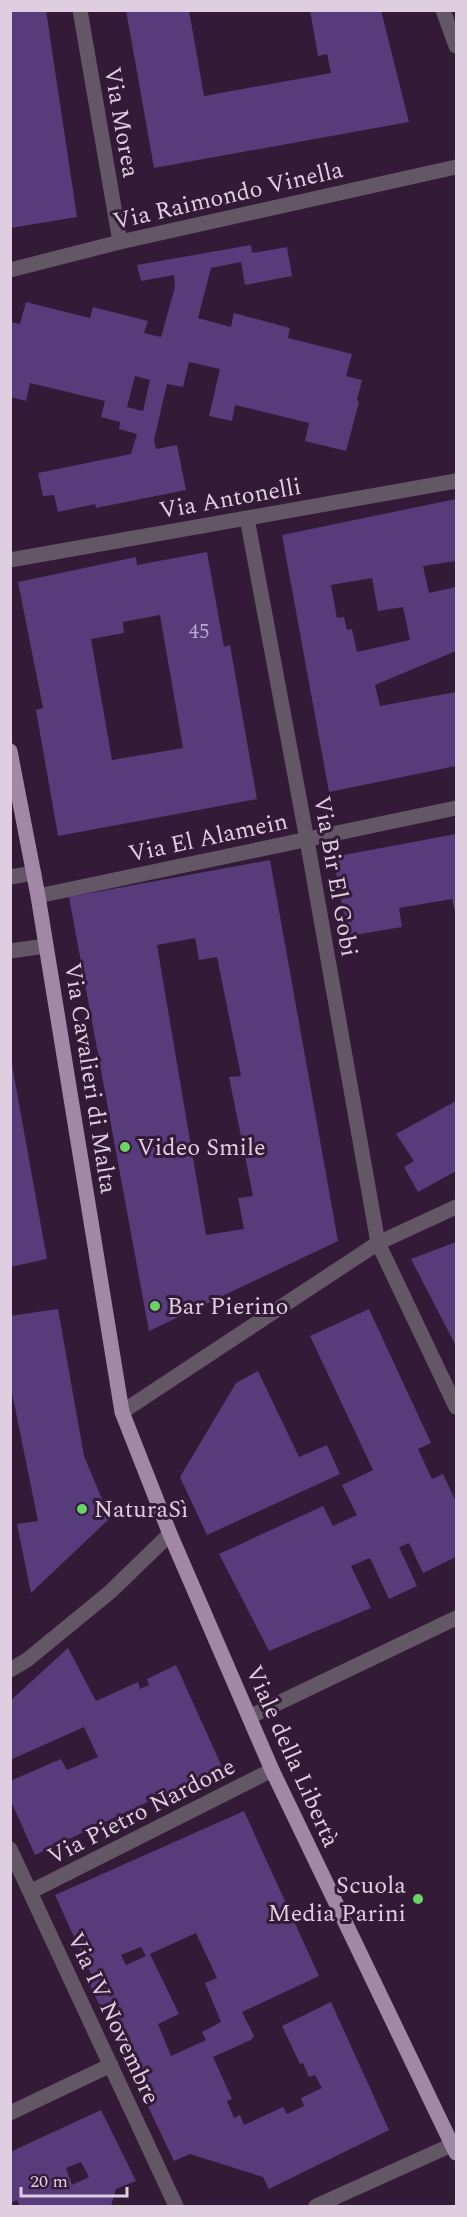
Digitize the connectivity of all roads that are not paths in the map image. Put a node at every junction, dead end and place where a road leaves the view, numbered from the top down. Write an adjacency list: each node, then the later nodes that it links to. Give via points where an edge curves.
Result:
1 (80, 10): 5 (street, Via Morea)
2 (443, 10): 3 (street)
3 (456, 46)
4 (456, 167): 5 (street, Via Raimondo Vinella)
5 (120, 242): 6 (street, Via Raimondo Vinella)
6 (10, 270)
7 (456, 481): 8 (street, Via Antonelli)
8 (247, 518): 9 (street, Via Antonelli); 12 (street, Via Bir El Gobi)
9 (10, 560)
10 (10, 751): 13 (main road, Via Cavalieri di Malta)
11 (456, 808): 12 (street, Via El Alamein)
12 (307, 840): 15 (street, Via El Alamein); 19 (street, Via Bir El Gobi)
13 (34, 873): 14 (street); 15 (main road, Via Cavalieri di Malta)
14 (10, 877)
15 (38, 896): 16 (main road, Via Cavalieri di Malta)
16 (46, 946): 17 (street); 21 (main road, Via Cavalieri di Malta)
17 (10, 951)
18 (456, 1207): 19 (street)
19 (378, 1243): 20 (street); 21 (street)
20 (456, 1407)
21 (122, 1412): 22 (main road, Viale della Libertà)
22 (170, 1534): 24 (street, via 110,1592); 25 (main road, Viale della Libertà)
23 (456, 1618): 25 (street)
24 (10, 1670)
25 (249, 1717): 26 (main road, Viale della Libertà)
26 (272, 1770): 28 (street, Via Pietro Nardone); 31 (main road, Viale della Libertà)
27 (10, 1850): 28 (street, Via IV Novembre)
28 (30, 1892): 29 (street, Via IV Novembre)
29 (111, 2065): 30 (street); 32 (street, Via IV Novembre)
30 (10, 2112)
31 (455, 2147): 33 (street)
32 (176, 2206)
33 (316, 2206)

